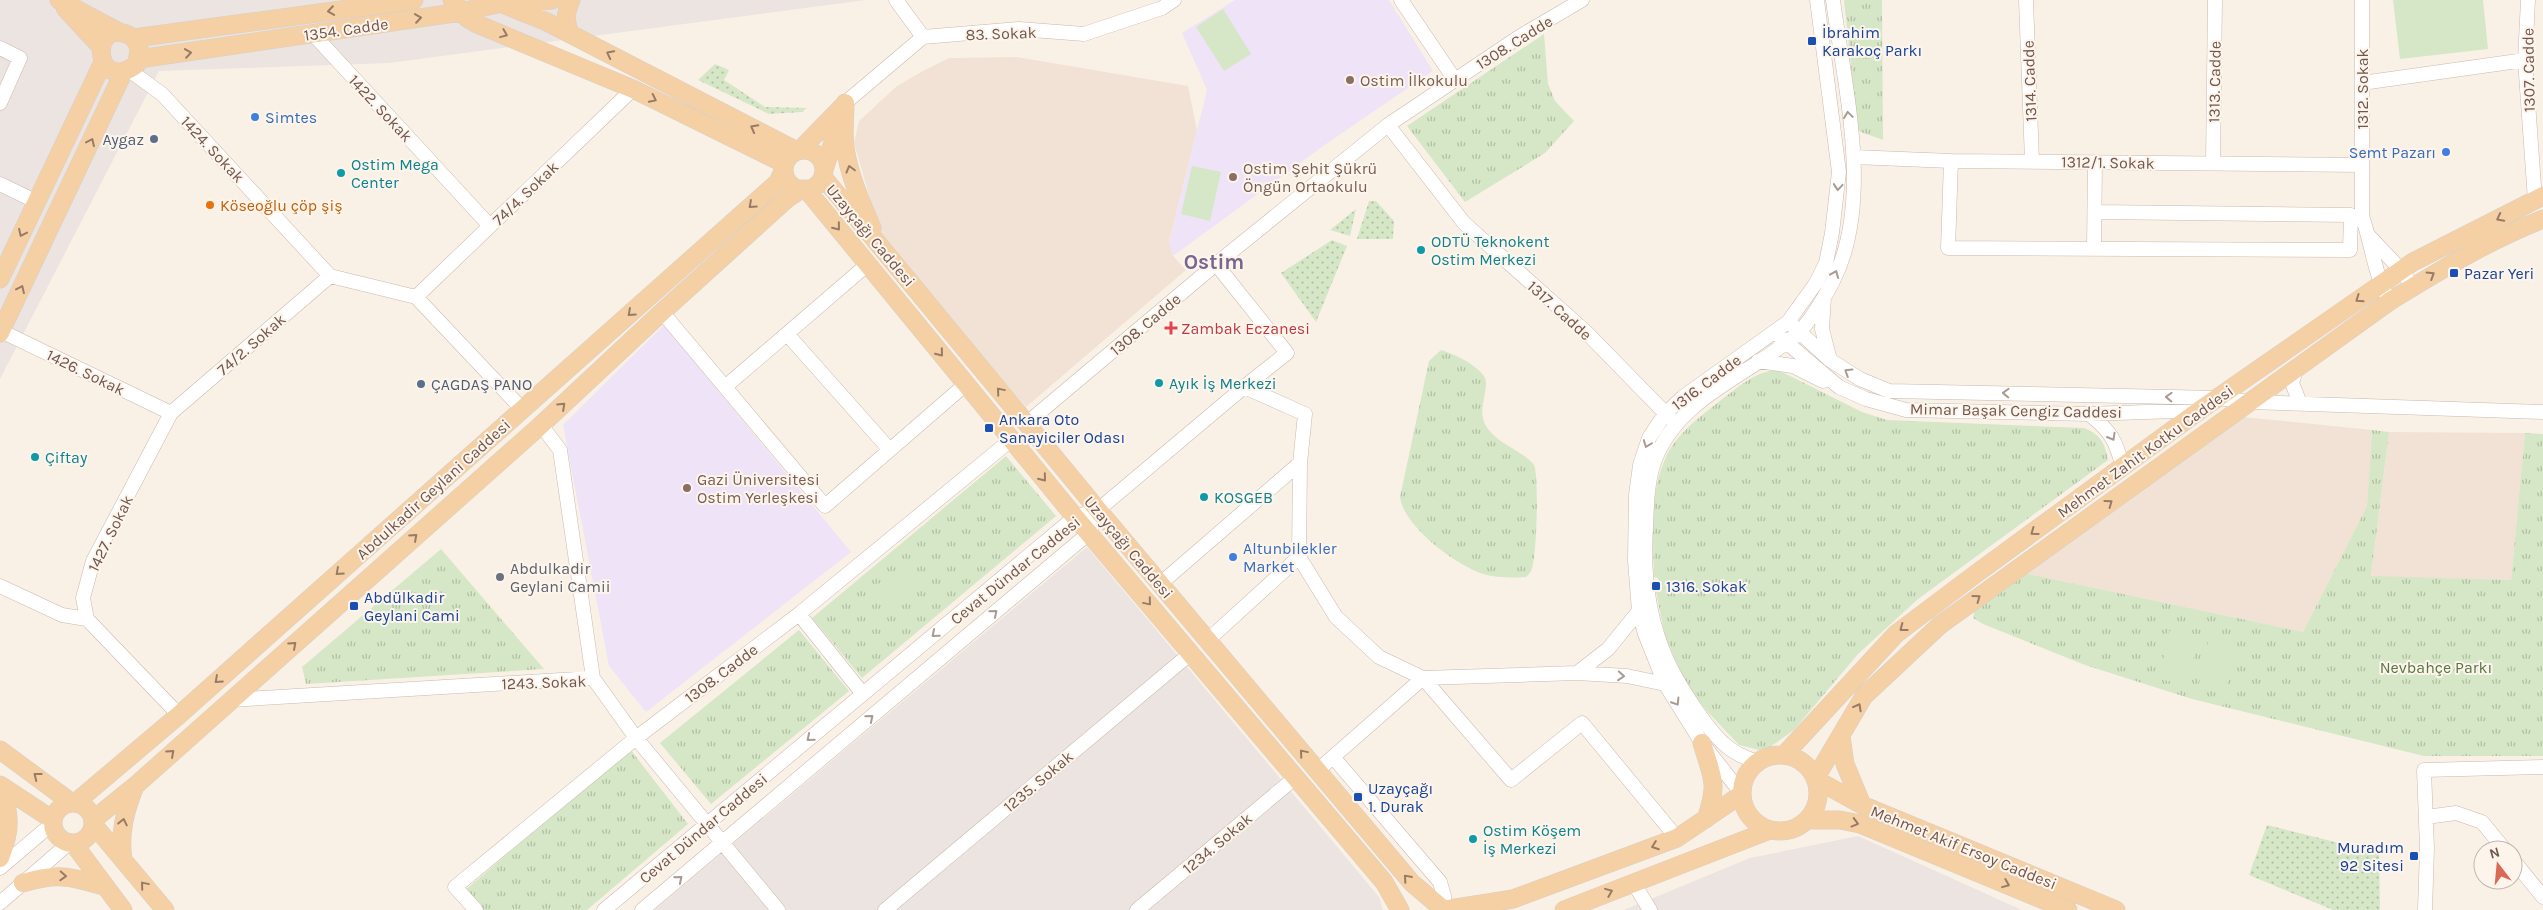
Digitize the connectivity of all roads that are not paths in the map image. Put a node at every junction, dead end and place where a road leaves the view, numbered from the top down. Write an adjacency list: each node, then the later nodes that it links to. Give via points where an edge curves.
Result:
1 (58, 0): 19 (main road); 22 (main road)
2 (414, 0): 19 (main road, 1354. Cadde, one-way to 19)
3 (552, 0): 15 (main road, 1354. Cadde)
4 (571, 0): 18 (main road, via 565,20)
5 (896, 0): 20 (street)
6 (1174, 0): 20 (street, 83. Sokak, via 1162,8 1084,34 1019,29)
7 (1401, 0): 25 (street)
8 (1582, 0): 25 (street, 1308. Cadde)
9 (1817, 0): 61 (street, 1316. Cadde, one-way to 61, via 1839,164 1837,202 1826,263)
10 (1833, 0): 32 (street, 1316. Cadde, one-way to 10)
11 (2026, 0): 34 (street, 1314. Cadde)
12 (2215, 0): 36 (street, 1313. Cadde)
13 (2362, 0): 26 (street, 1312. Sokak)
14 (2528, 0): 23 (street, 1307. Cadde)
15 (498, 2): 16 (main road, 1354. Cadde); 18 (main road)
16 (456, 6): 17 (main road, 1354. Cadde, one-way to 16); 27 (main road, one-way to 27, via 476,24)
17 (313, 34): 24 (main road, 1354. Cadde, one-way to 17); 46 (street, 1422. Sokak)
18 (570, 34): 31 (main road, one-way to 18)
19 (127, 35): 22 (main road, 1354. Cadde, via 105,39); 24 (main road, via 139,48)
20 (923, 37): 29 (street)
21 (0, 48): 28 (street, via 20,58)
22 (102, 55): 24 (main road, via 116,71); 43 (main road, 1354. Cadde)
23 (2525, 60): 26 (street); 42 (street, 1307. Cadde)
24 (133, 66): 53 (street, 1424. Sokak); 62 (main road, one-way to 24)
25 (1455, 80): 30 (street, 1308. Cadde)
26 (2362, 83): 37 (street, 1312. Sokak)
27 (633, 89): 38 (main road, one-way to 38); 46 (street, 74/4. Sokak)
28 (0, 103)
29 (846, 104): 31 (main road); 39 (main road, Uzayçağı Caddesi); 48 (main road, one-way to 29, via 855,188 844,145)
30 (1388, 125): 51 (street, 1308. Cadde); 81 (street, 1317. Cadde, via 1464,223 1586,332)
31 (799, 151): 38 (main road); 39 (main road, via 814,152 823,163)
32 (1854, 157): 33 (street, 1312/1. Sokak); 57 (street, 1316. Cadde, one-way to 32, via 1845,249 1853,217)
33 (1951, 160): 34 (street, 1312/1. Sokak); 49 (street, via 1948,248)
34 (2032, 161): 35 (street, 1312/1. Sokak)
35 (2095, 162): 36 (street, 1312/1. Sokak); 44 (street)
36 (2213, 163): 37 (street, 1312/1. Sokak)
37 (2362, 164): 47 (street, 1312. Sokak, via 2362,216)
38 (785, 167): 41 (main road, via 791,185); 77 (main road, Abdulkadir Geylani Caddesi, one-way to 77, via 778,182)
39 (823, 173): 41 (main road, via 813,187); 48 (main road, Uzayçağı Caddesi)
40 (0, 184): 43 (street)
41 (804, 189): 50 (main road, Uzayçağı Caddesi, one-way to 50); 60 (main road, Abdulkadir Geylani Caddesi, via 788,198)
42 (2539, 198): 52 (main road, Mehmet Zahit Kotku Caddesi, one-way to 52)
43 (37, 202): 54 (main road, 1354. Cadde, one-way to 54)
44 (2095, 212): 49 (street); 49 (street, via 2351,215 2350,250)
45 (2543, 219): 56 (main road, Mehmet Zahit Kotku Caddesi, one-way to 45, via 2465,254)
46 (490, 226): 58 (street, 74/4. Sokak)
47 (2369, 236): 52 (street); 55 (street, 1312. Sokak)
48 (880, 247): 83 (main road, Uzayçağı Caddesi, one-way to 48)
49 (2094, 249)
50 (868, 264): 65 (street); 70 (main road, Uzayçağı Caddesi, one-way to 70)
51 (1216, 264): 72 (street, via 1287,353); 83 (street, 1308. Cadde)
52 (2401, 270): 55 (main road, Mehmet Zahit Kotku Caddesi); 56 (street)
53 (330, 276): 58 (street); 80 (street, 74/2. Sokak)
54 (0, 279)
55 (2380, 285): 59 (street, 1312. Sokak); 74 (main road, Mehmet Zahit Kotku Caddesi, one-way to 74)
56 (2413, 287): 59 (main road, Mehmet Zahit Kotku Caddesi)
57 (1825, 293): 63 (street, 1316. Cadde); 67 (street, via 1822,329)
58 (416, 297): 77 (street)
59 (2390, 301): 69 (main road, Mehmet Zahit Kotku Caddesi)
60 (662, 312): 71 (street); 85 (main road, Abdulkadir Geylani Caddesi, one-way to 60)
61 (1788, 322): 63 (street, Mimar Başak Cengiz Caddesi); 64 (street, 1316. Cadde)
62 (0, 332): 80 (street, 1426. Sokak)
63 (1800, 332): 66 (street, 1316. Cadde); 67 (street, Mimar Başak Cengiz Caddesi)
64 (1774, 333): 66 (street, Mimar Başak Cengiz Caddesi); 81 (street, 1316. Cadde, via 1683,397)
65 (787, 334): 71 (street); 87 (street)
66 (1786, 341): 68 (street, 1316. Cadde); 73 (street, Mimar Başak Cengiz Caddesi)
67 (1830, 360): 74 (street, Mimar Başak Cengiz Caddesi, one-way to 67, via 1889,391 1860,380)
68 (1758, 361): 73 (street, via 1793,366); 84 (street, 1316. Cadde, via 1695,406)
69 (2296, 370): 75 (main road, Mehmet Zahit Kotku Caddesi); 76 (street, via 2292,383)
70 (966, 384): 86 (main road, Uzayçağı Caddesi); 87 (street)
71 (725, 386): 87 (street, via 825,506)
72 (1244, 387): 88 (street, via 1305,414); 90 (street)
73 (1838, 387): 82 (street, Mimar Başak Cengiz Caddesi, via 1906,410)
74 (2218, 398): 75 (street, Mimar Başak Cengiz Caddesi); 78 (main road, Mehmet Zahit Kotku Caddesi)
75 (2250, 402): 76 (street, Mimar Başak Cengiz Caddesi); 78 (street, Mimar Başak Cengiz Caddesi); 109 (main road, Mehmet Zahit Kotku Caddesi, one-way to 75, via 1864,696 1940,624)
76 (2300, 403): 79 (street, Mimar Başak Cengiz Caddesi)
77 (522, 409): 85 (main road); 107 (main road, Abdulkadir Geylani Caddesi, one-way to 107)
78 (2200, 410): 82 (street, Mimar Başak Cengiz Caddesi); 89 (main road, Mehmet Zahit Kotku Caddesi)
79 (2543, 412)
80 (171, 413): 98 (street, 1427. Sokak, via 93,561 83,598)
81 (1665, 414): 84 (street, 1317. Cadde); 96 (street, 1316. Cadde, one-way to 96, via 1649,438 1640,464 1635,561)
82 (2089, 414): 89 (street, one-way to 89, via 2114,437)
83 (1027, 424): 90 (main road, Uzayçağı Caddesi)
84 (1677, 424): 115 (street, 1316. Cadde, via 1664,440 1648,485 1644,553 1648,600 1656,634 1676,681 1722,743 1740,756)
85 (541, 425): 102 (street, via 560,450); 106 (main road, Abdulkadir Geylani Caddesi, one-way to 85)
86 (1012, 439): 91 (main road, Uzayçağı Caddesi, one-way to 91); 97 (street, 1308. Cadde)
87 (890, 450)
88 (1300, 463): 93 (street); 94 (street)
89 (2123, 468): 113 (main road, Mehmet Zahit Kotku Caddesi, one-way to 113, via 1896,634)
90 (1098, 510): 91 (street, Cevat Dündar Caddesi); 92 (street, Cevat Dündar Caddesi); 94 (main road, Uzayçağı Caddesi)
91 (1075, 517): 92 (main road, Uzayçağı Caddesi); 105 (street, Cevat Dündar Caddesi, one-way to 105)
92 (1089, 533): 100 (main road, Uzayçağı Caddesi, one-way to 100); 134 (street, Cevat Dündar Caddesi, one-way to 92)
93 (1299, 557): 99 (street); 103 (street, via 1336,617 1380,657)
94 (1160, 584): 99 (main road, Uzayçağı Caddesi)
95 (0, 586): 98 (street, via 62,616)
96 (1639, 611): 101 (street, via 1608,648); 104 (street, 1316. Cadde)
97 (799, 614): 105 (street); 110 (street, 1308. Cadde)
98 (87, 619): 107 (street)
99 (1208, 640): 117 (main road, Uzayçağı Caddesi, one-way to 99)
100 (1191, 653): 118 (main road, Uzayçağı Caddesi); 153 (street, 1235. Sokak)
101 (1577, 673): 103 (street); 104 (street, one-way to 104, via 1627,676)
102 (593, 678): 106 (street, 1243. Sokak); 110 (street, 1243. Sokak)
103 (1423, 678): 114 (street); 132 (street, via 1512,780 1582,723)
104 (1665, 684): 111 (street, 1316. Cadde, one-way to 111)
105 (863, 694): 130 (street, Cevat Dündar Caddesi, one-way to 130)
106 (230, 700): 108 (main road, Abdulkadir Geylani Caddesi)
107 (179, 715): 108 (main road); 123 (main road, Abdulkadir Geylani Caddesi)
108 (196, 732): 121 (main road, Abdulkadir Geylani Caddesi, one-way to 108)
109 (1841, 736): 119 (main road, Mehmet Zahit Kotku Caddesi); 124 (main road, via 1845,764)
110 (636, 738): 130 (street, 1243. Sokak); 149 (street, 1308. Cadde, via 455,887)
111 (1702, 743): 122 (street, 1316. Cadde); 126 (main road, via 1715,783)
112 (0, 750): 123 (main road, one-way to 112)
113 (1784, 755): 115 (main road, via 1774,755); 119 (main road, via 1803,762)
114 (1333, 757): 117 (street); 156 (street, via 1440,882)
115 (1758, 762): 122 (main road, via 1746,776)
116 (2543, 767): 125 (street, via 2424,770)
117 (1317, 771): 156 (main road, Uzayçağı Caddesi, one-way to 117, via 1412,883)
118 (1296, 777): 154 (street, 1234. Sokak); 155 (main road, Uzayçağı Caddesi, via 1384,882)
119 (1815, 779): 124 (main road, Mehmet Akif Ersoy Caddesi); 127 (main road, via 1817,801)
120 (0, 786): 128 (main road); 136 (main road, via 8,806 9,821)
121 (136, 786): 129 (main road, Abdulkadir Geylani Caddesi); 137 (main road, one-way to 121, via 122,826)
122 (1742, 794): 126 (main road); 131 (main road, via 1750,817)
123 (74, 803): 128 (main road, via 60,807); 129 (main road, via 85,807)
124 (1862, 805): 158 (main road, Mehmet Akif Ersoy Caddesi)
125 (2426, 817): 133 (street, via 2456,814 2482,822); 159 (street)
126 (1706, 819): 132 (main road)
127 (1807, 820): 131 (main road, via 1790,830); 157 (main road, Mehmet Akif Ersoy Caddesi, one-way to 157, via 1860,824)
128 (53, 822): 135 (main road, via 59,838); 138 (street)
129 (93, 822): 135 (main road, via 88,837); 137 (main road)
130 (707, 824): 134 (street, 1243. Sokak); 150 (street, Cevat Dündar Caddesi)
131 (1770, 830): 140 (main road)
132 (1677, 838): 156 (main road, one-way to 156, via 1513,899)
133 (2497, 840)
134 (722, 842): 151 (street, Cevat Dündar Caddesi, one-way to 134); 152 (street, 1243. Sokak)
135 (71, 843): 141 (street); 142 (main road)
136 (0, 858)
137 (123, 860): 148 (main road, one-way to 137)
138 (0, 868)
139 (2523, 872): 143 (street)
140 (1633, 882): 145 (main road, one-way to 140); 146 (street)
141 (22, 883): 142 (main road, one-way to 142, via 63,875); 144 (street)
142 (103, 886): 147 (main road)
143 (2543, 897)
144 (0, 903)
145 (1571, 908)
146 (1648, 908)
147 (123, 910)
148 (165, 910)
149 (476, 910)
150 (604, 910)
151 (642, 910)
152 (778, 910)
153 (885, 910)
154 (1137, 910)
155 (1400, 910)
156 (1443, 910)
157 (2068, 910)
158 (2116, 910)
159 (2425, 910)

